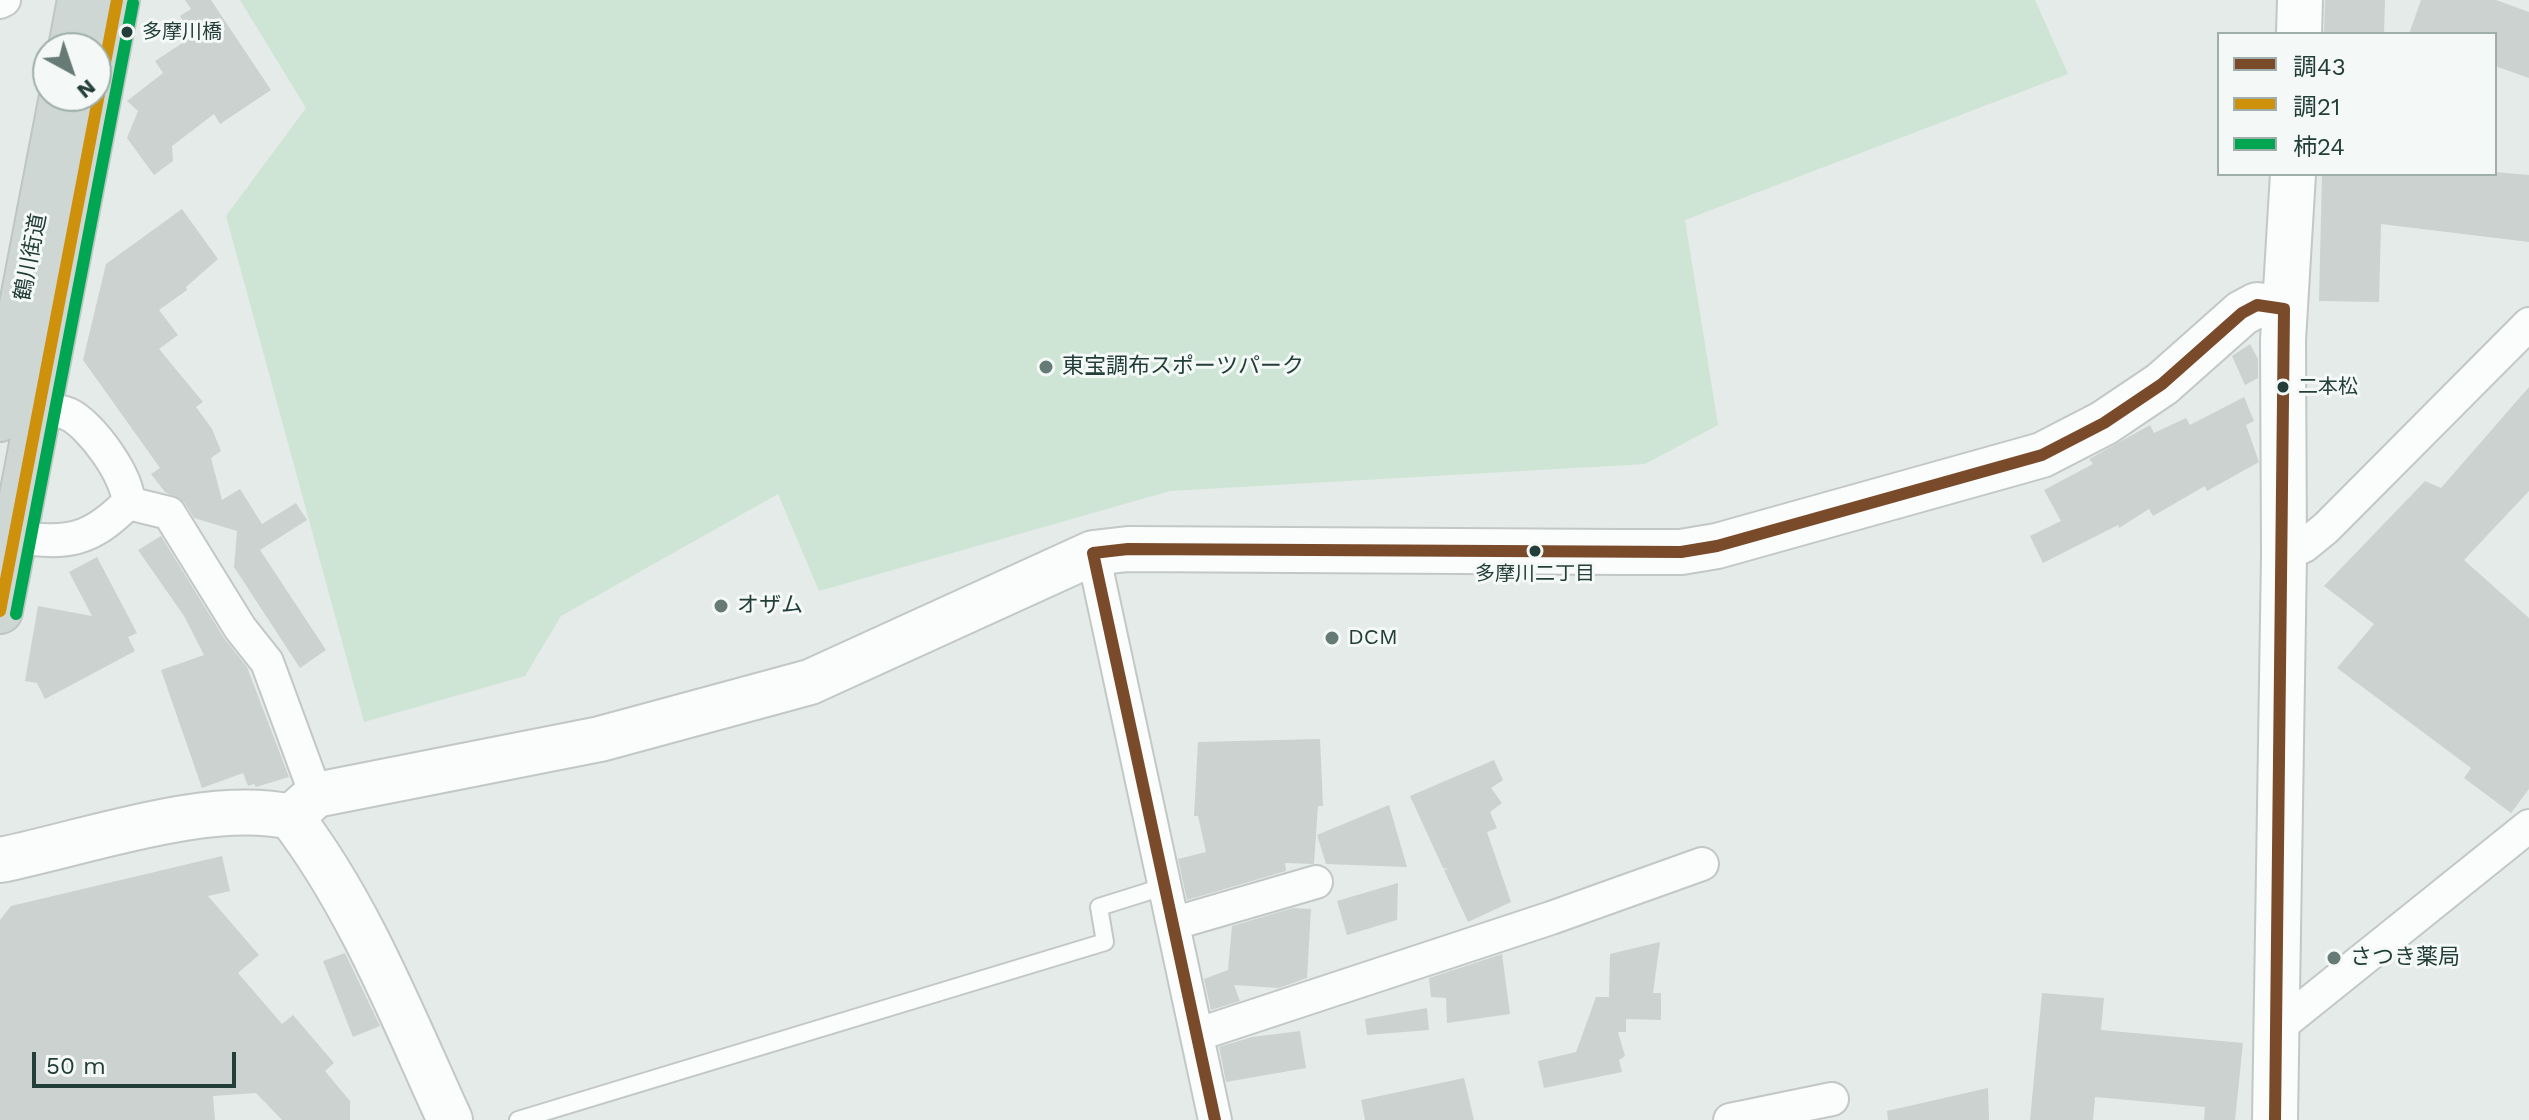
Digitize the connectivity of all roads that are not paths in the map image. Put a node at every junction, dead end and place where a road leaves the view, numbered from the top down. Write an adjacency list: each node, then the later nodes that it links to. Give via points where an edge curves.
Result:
1 (80, 0): 4 (main road)
2 (117, 0): 10 (main road, 鶴川街道)
3 (2300, 0): 5 (street)
4 (74, 32)
5 (2299, 32)
6 (58, 112): 10 (main road, 鶴川街道, via 17,295)
7 (2293, 176): 8 (street)
8 (2284, 309): 13 (street, via 2257,305 2242,313 2162,384 2104,423 2042,455 1717,546 1681,552); 14 (street)
9 (2529, 324): 14 (street, via 2326,528)
10 (14, 409): 11 (street, via 69,414 88,431 129,489); 12 (main road, 鶴川街道)
11 (128, 503): 12 (street, via 82,538 54,542); 16 (street, via 169,513 267,662)
12 (14, 537): 15 (main road, 鶴川街道)
13 (1093, 553): 16 (street, via 810,682 600,739); 21 (street)
14 (2284, 555): 23 (street)
15 (0, 611)
16 (303, 806): 18 (street, via 196,816); 26 (street, via 311,843)
17 (2529, 826): 23 (street)
18 (0, 860)
19 (1702, 864): 24 (street)
20 (1316, 882): 22 (street)
21 (1166, 886): 22 (street); 27 (lane, via 1099,907 1105,942)
22 (1175, 923): 24 (street)
23 (2275, 1030): 30 (street)
24 (1199, 1034): 28 (street)
25 (1812, 1108): 29 (street)
26 (450, 1120)
27 (518, 1120)
28 (1215, 1120)
29 (1730, 1120)
30 (2275, 1120)

